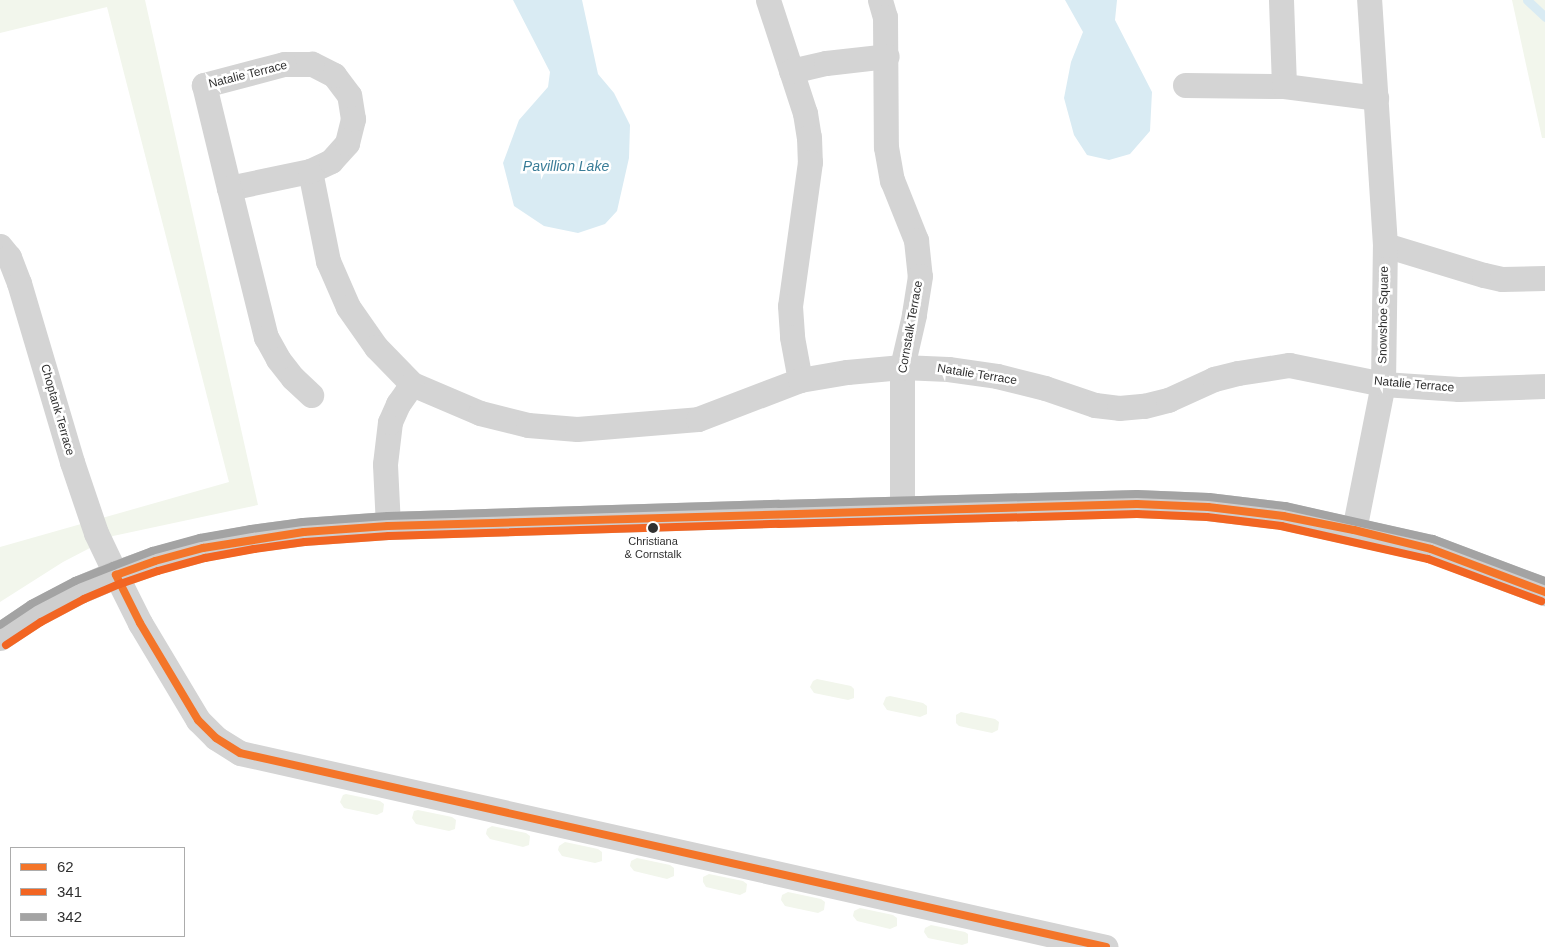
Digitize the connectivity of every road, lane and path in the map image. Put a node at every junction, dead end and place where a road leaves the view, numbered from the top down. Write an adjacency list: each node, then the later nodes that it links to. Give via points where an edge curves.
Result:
1 (768, 0): 6 (street)
2 (880, 0): 5 (street, Cornstalk Terrace, via 885,17)
3 (1280, 0): 8 (street)
4 (1369, 0): 9 (street, Snowshoe Square)
5 (887, 56): 6 (street, via 826,63); 15 (street, Cornstalk Terrace, via 886,147 894,187 916,240 920,276)
6 (792, 71): 16 (street, via 805,113 810,162 790,306)
7 (1185, 85): 8 (street)
8 (1284, 86): 9 (street)
9 (1376, 98): 13 (street, Snowshoe Square)
10 (310, 171): 11 (street, Natalie Terrace); 11 (street, Natalie Terrace, via 331,161 347,143 353,119 349,95 334,75 312,64 284,64 204,85); 17 (street, Natalie Terrace, via 328,261 337,284 361,328)
11 (229, 188): 20 (street, Natalie Terrace, via 266,337 278,359)
12 (0, 246): 24 (street, Choptank Terrace, via 9,257 19,283 72,462 96,533)
13 (1385, 246): 14 (street, via 1502,279); 18 (street, Snowshoe Square)
14 (1545, 278)
15 (902, 367): 16 (street, Natalie Terrace); 18 (street, Natalie Terrace, via 998,376 1095,405 1120,408 1168,400 1214,379 1289,365); 21 (street, Cornstalk Terrace)
16 (800, 380): 17 (street, Natalie Terrace, via 698,419 577,429 528,425 480,413)
17 (412, 384): 22 (street, via 390,422 385,464)
18 (1383, 384): 19 (street, Natalie Terrace, via 1459,389); 23 (street, Snowshoe Square)
19 (1545, 386)
20 (311, 395)
21 (902, 510): 22 (street); 23 (street, via 1137,504 1208,507 1283,516)
22 (388, 526): 24 (street, via 304,532 203,548)
23 (1354, 530): 25 (street, via 1431,549)
24 (116, 576): 26 (street, via 36,613); 27 (street, Choptank Terrace, via 198,720 216,738 240,754)
25 (1545, 592)
26 (0, 637)
27 (1106, 947)

